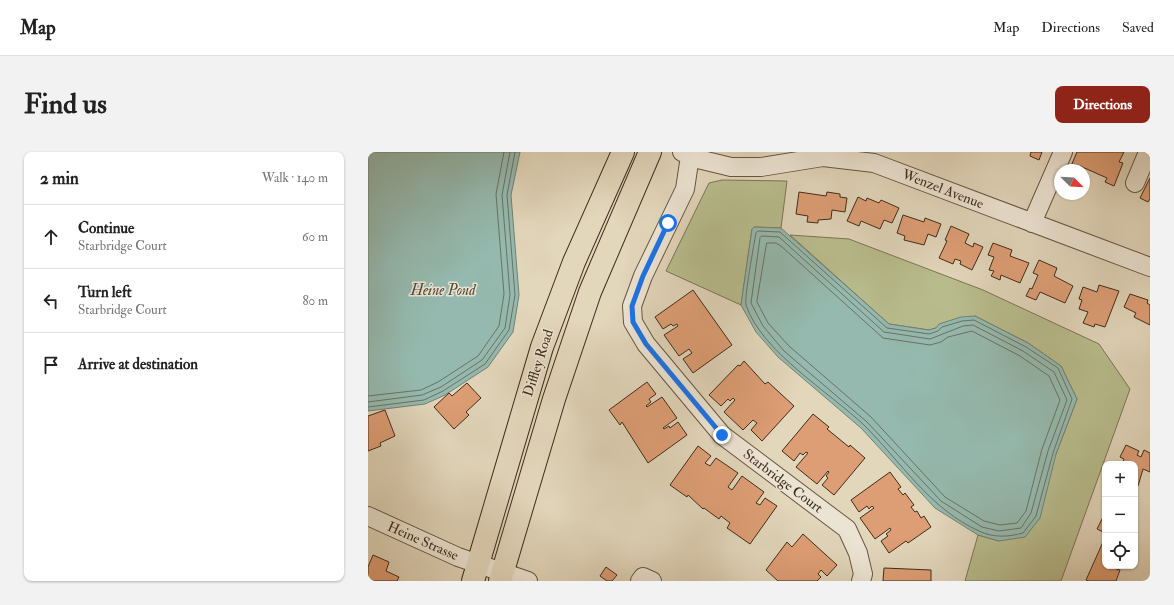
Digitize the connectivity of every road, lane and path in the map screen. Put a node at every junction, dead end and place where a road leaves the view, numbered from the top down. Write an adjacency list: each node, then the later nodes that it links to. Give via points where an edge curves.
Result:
1 (623, 152): 11 (main road, Diffley Road, via 574,262 542,347)
2 (650, 152): 12 (main road, Diffley Road, via 590,292 554,398)
3 (1063, 152): 8 (street)
4 (1148, 152): 7 (street)
5 (686, 154): 6 (street, Wenzel Avenue, via 731,167 761,167); 16 (street, Starbridge Court, via 685,189 643,276 632,306 633,322 646,344 722,435 846,529 858,553 863,574)
6 (828, 155): 8 (street, Wenzel Avenue, via 874,163)
7 (1135, 183)
8 (1032, 223): 9 (street, Wenzel Avenue)
9 (1150, 267)
10 (368, 516): 11 (street, Heine Strasse, via 458,556)
11 (476, 572): 12 (street, Heine Strasse)
12 (502, 576): 13 (street, Heine Strasse)
13 (528, 581)
14 (640, 581): 15 (street, via 643,576)
15 (652, 581)
16 (861, 581)

